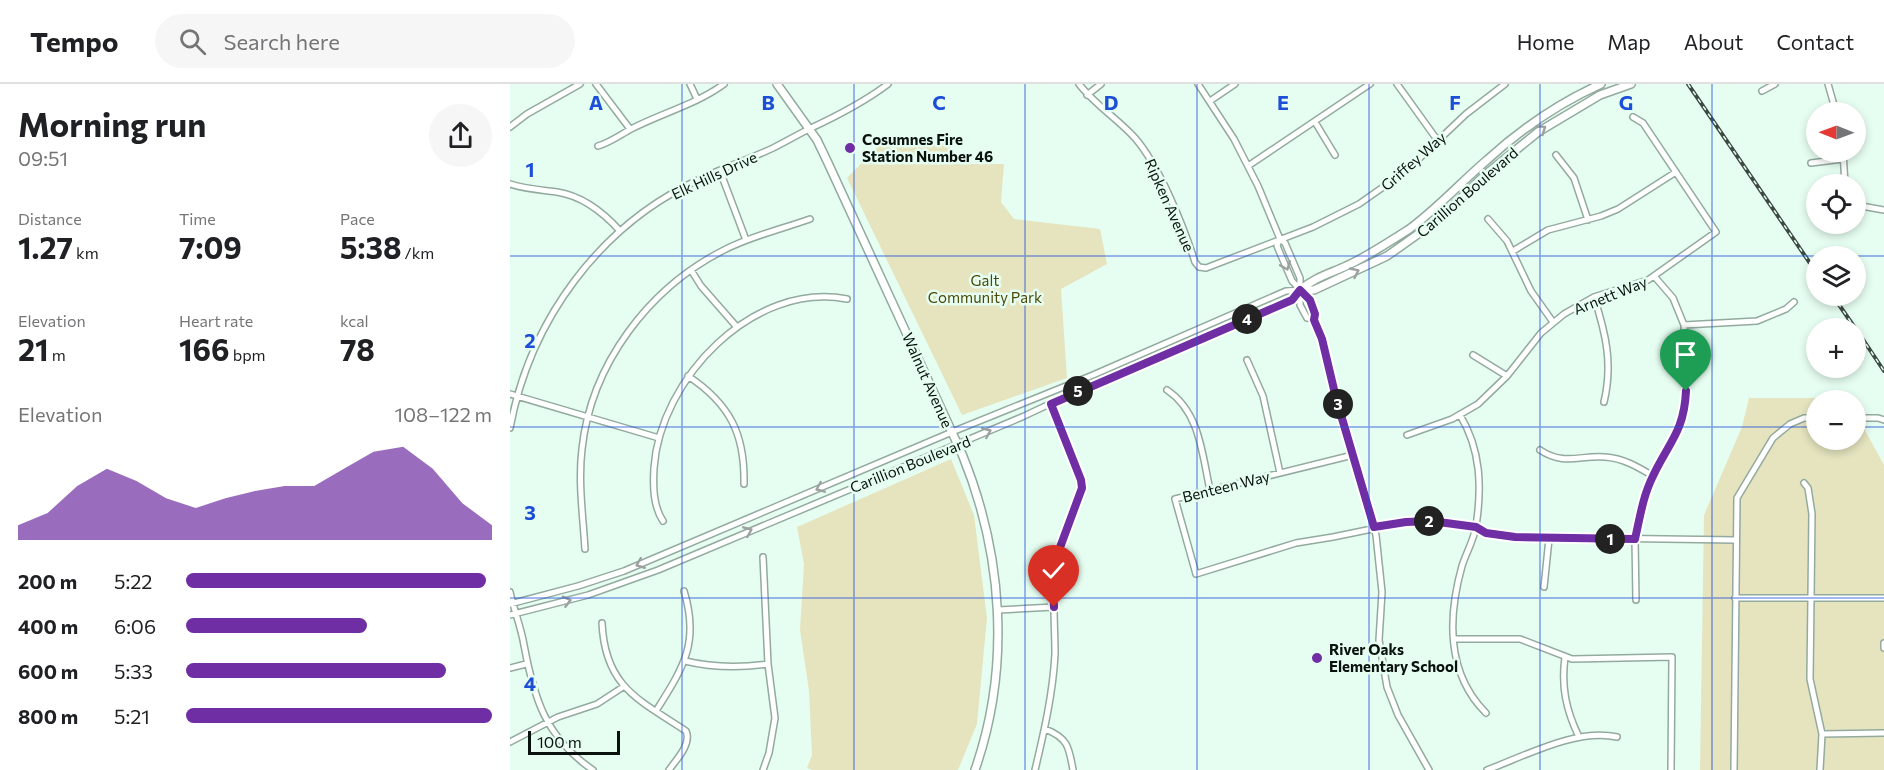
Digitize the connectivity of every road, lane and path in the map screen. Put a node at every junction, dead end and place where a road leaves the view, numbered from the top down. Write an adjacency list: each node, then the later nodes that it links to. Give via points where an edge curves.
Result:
1 (580, 84): 25 (street)
2 (596, 84): 26 (street)
3 (690, 84): 20 (street)
4 (724, 84): 20 (street)
5 (777, 84): 27 (street, Walnut Avenue)
6 (888, 84): 27 (street, Elk Hills Drive, via 861,103)
7 (1079, 84): 19 (street, Ripken Avenue)
8 (1101, 84): 19 (street)
9 (1198, 84): 21 (street)
10 (1235, 84): 21 (street)
11 (1370, 84): 24 (street)
12 (1397, 84): 28 (street)
13 (1505, 84): 28 (street, Griffey Way)
14 (1601, 84): 49 (street, Carillion Boulevard, via 1520,132 1408,229)
15 (1630, 84): 49 (street, Carillion Boulevard, one-way to 15, via 1314,290 1387,256 1438,220 1538,132 1600,95)
16 (1775, 84): 18 (street)
17 (1828, 84): 22 (street)
18 (1762, 91)
19 (1087, 95): 44 (street, Ripken Avenue, via 1147,153 1199,267 1218,264)
20 (698, 99): 26 (street)
21 (1210, 101): 34 (street)
22 (1833, 102)
23 (1633, 117): 36 (street, via 1643,123)
24 (1315, 122): 30 (street); 34 (street)
25 (510, 127)
26 (630, 129): 29 (street)
27 (809, 129): 35 (street, Elk Hills Drive); 72 (street, Walnut Avenue)
28 (1438, 141): 44 (street, Griffey Way, via 1394,181 1359,204)
29 (598, 146)
30 (1335, 155)
31 (1556, 155): 42 (street, via 1574,178)
32 (1819, 162): 33 (street)
33 (1811, 163)
34 (1248, 166): 44 (street)
35 (720, 171): 43 (street, Elk Hills Drive, via 673,193); 45 (street)
36 (1676, 172): 42 (street, via 1627,205); 48 (street, Arnett Way, via 1716,232)
37 (510, 184): 43 (street, via 579,199 600,211)
38 (1866, 207): 39 (street)
39 (1884, 210)
40 (810, 219): 45 (street)
41 (1488, 219): 46 (street)
42 (1588, 220): 46 (street, via 1548,230)
43 (620, 231): 63 (street, Elk Hills Drive, via 590,261 558,304 532,352)
44 (1280, 239): 49 (street, via 1300,278)
45 (746, 240): 47 (street)
46 (1513, 251): 54 (street, via 1531,291)
47 (691, 270): 56 (street); 67 (street, via 653,302 621,342)
48 (1654, 276): 50 (street, Arnett Way); 55 (street, via 1673,298)
49 (1300, 290): 53 (street, via 1310,300); 53 (street, via 1300,305 1308,318); 65 (street, Carillion Boulevard, via 1292,300); 72 (street, Carillion Boulevard, via 1286,291)
50 (1594, 297): 54 (street, Arnett Way); 64 (street, via 1609,353)
51 (847, 298): 56 (street, via 829,296 796,301)
52 (1794, 302): 55 (street, via 1757,321)
53 (1314, 320): 77 (street)
54 (1553, 322): 60 (street, Arnett Way)
55 (1684, 325): 79 (street, via 1684,412 1675,439)
56 (736, 326): 59 (street)
57 (1473, 355): 60 (street)
58 (1247, 360): 78 (street, via 1263,396)
59 (688, 376): 74 (street); 81 (street, via 723,406 732,420 743,449)
60 (1507, 376): 66 (street, Arnett Way)
61 (1167, 390): 82 (street, via 1181,402 1194,423)
62 (510, 394): 63 (street)
63 (517, 397): 67 (street); 71 (street, Elk Hills Drive)
64 (1604, 402)
65 (1051, 404): 75 (street, Carillion Boulevard, one-way to 65); 99 (street, via 1082,488 1052,569)
66 (1460, 415): 73 (street, Arnett Way); 85 (street, via 1473,443 1479,471)
67 (588, 416): 74 (street); 89 (street, via 580,465)
68 (1806, 418): 88 (street, via 1790,424 1773,438 1737,498)
69 (1866, 418): 70 (street)
70 (1884, 420)
71 (510, 428)
72 (952, 432): 75 (street, Walnut Avenue); 98 (street, Carillion Boulevard, one-way to 98, via 624,571)
73 (1407, 435)
74 (659, 438): 83 (street, via 654,491)
75 (958, 445): 100 (street, Walnut Avenue, via 986,527); 101 (street, Carillion Boulevard, one-way to 75, via 622,583)
76 (1540, 450): 79 (street, via 1568,460 1617,459)
77 (1353, 455): 78 (street, Benteen Way); 84 (street)
78 (1281, 473): 82 (street, Benteen Way)
79 (1653, 476): 87 (street)
80 (1804, 483): 95 (street, via 1812,514)
81 (744, 484)
82 (1210, 490): 84 (street, Benteen Way, via 1175,499 1196,574 1296,543)
83 (663, 521)
84 (1374, 527): 85 (street, via 1418,521); 128 (street, via 1382,586 1379,638 1383,669 1398,715)
85 (1476, 527): 86 (street, via 1486,533); 103 (street, via 1456,589)
86 (1549, 539): 87 (street); 91 (street)
87 (1635, 539): 88 (street); 97 (street)
88 (1736, 540): 94 (street)
89 (585, 549)
90 (763, 557): 109 (street)
91 (1544, 587)
92 (684, 591): 107 (street, via 690,614)
93 (510, 592): 98 (street)
94 (1735, 598): 95 (street); 132 (street)
95 (1811, 598): 96 (street); 117 (street, via 1810,679)
96 (1884, 598)
97 (1636, 600)
98 (511, 603): 101 (street)
99 (1054, 607): 100 (street); 115 (street, via 1055,654)
100 (998, 610): 125 (street, Walnut Avenue, via 994,687)
101 (513, 614): 108 (street, via 524,644)
102 (602, 623): 111 (street, via 606,648)
103 (1454, 639): 106 (street, via 1520,639); 113 (street, via 1462,680)
104 (1884, 643): 105 (street)
105 (1884, 648)
106 (1565, 657): 118 (street, via 1564,698); 131 (street, via 1672,657)
107 (685, 661): 109 (street, via 731,668); 112 (street)
108 (526, 664): 110 (street); 114 (street)
109 (768, 664): 124 (street, via 775,718)
110 (510, 668)
111 (623, 687): 112 (street); 114 (street, via 597,704)
112 (656, 711): 123 (street, via 688,736)
113 (1486, 713)
114 (548, 723): 120 (street); 122 (street, via 565,746)
115 (1045, 729): 126 (street); 127 (street, via 1060,735)
116 (1884, 733): 117 (street)
117 (1822, 734): 133 (street)
118 (1579, 737): 119 (street); 121 (street)
119 (1617, 737)
120 (510, 742)
121 (1507, 762): 129 (street); 130 (street)
122 (593, 770)
123 (669, 770)
124 (763, 770)
125 (975, 770)
126 (1035, 770)
127 (1073, 770)
128 (1429, 770)
129 (1487, 770)
130 (1510, 770)
131 (1671, 770)
132 (1734, 770)
133 (1820, 770)

